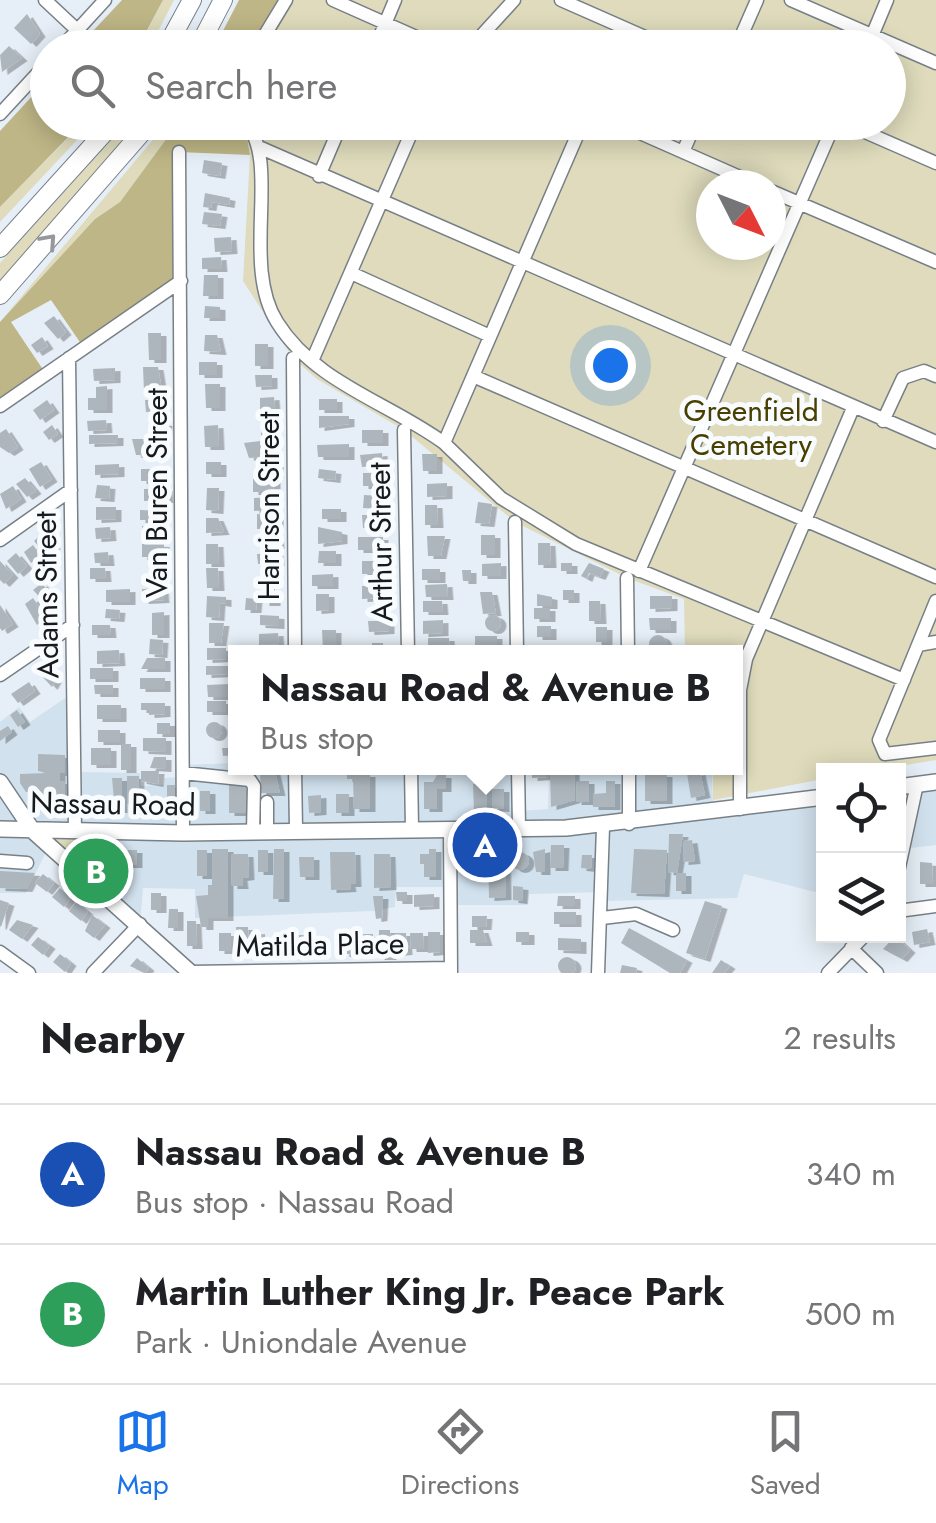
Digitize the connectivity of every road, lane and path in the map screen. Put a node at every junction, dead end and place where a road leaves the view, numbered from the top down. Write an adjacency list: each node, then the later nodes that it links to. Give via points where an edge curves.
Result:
1 (45, 0): 14 (street)
2 (105, 0): 14 (street)
3 (192, 0): 15 (highway)
4 (222, 0): 16 (highway)
5 (286, 0): 17 (street)
6 (333, 0): 13 (street)
7 (395, 0): 13 (street)
8 (514, 0): 20 (street)
9 (561, 0): 21 (street)
10 (757, 0): 22 (street)
11 (791, 0): 23 (street)
12 (888, 0): 24 (street)
13 (386, 23): 18 (street); 19 (street)
14 (77, 30)
15 (176, 30)
16 (207, 30)
17 (268, 30)
18 (383, 30)
19 (401, 30)
20 (486, 30)
21 (629, 30)
22 (744, 30)
23 (848, 30)
24 (874, 30)
25 (906, 54): 26 (street)
26 (936, 64)
27 (30, 82): 28 (street)
28 (0, 114)
29 (99, 140): 39 (highway)
30 (135, 140): 55 (highway, one-way to 30)
31 (256, 140): 40 (street)
32 (334, 140): 45 (street)
33 (408, 140): 47 (street)
34 (575, 140): 52 (street)
35 (655, 140): 42 (street)
36 (688, 140): 42 (street)
37 (830, 140): 48 (street)
38 (880, 140): 43 (street)
39 (94, 146): 49 (highway, via 51,176); 50 (highway)
40 (261, 148): 45 (street); 60 (street, via 259,274 275,320)
41 (179, 152): 54 (street, Van Buren Street)
42 (683, 152): 44 (street)
43 (936, 164)
44 (724, 170)
45 (319, 176): 47 (street)
46 (786, 197): 48 (street)
47 (381, 203): 52 (street); 53 (street)
48 (800, 203): 51 (street); 57 (street)
49 (0, 229)
50 (0, 248)
51 (936, 262)
52 (521, 264): 56 (street); 57 (street)
53 (350, 273): 56 (street); 60 (street)
54 (180, 281): 58 (street); 89 (street, Van Buren Street)
55 (0, 295)
56 (490, 336): 61 (street)
57 (733, 356): 64 (street); 69 (street)
58 (69, 358): 63 (street); 70 (street, Adams Street)
59 (293, 358): 80 (street, Harrison Street)
60 (312, 361): 67 (street)
61 (473, 376): 67 (street); 69 (street)
62 (936, 376): 65 (street, via 924,371 904,378)
63 (0, 406)
64 (853, 408): 65 (street); 71 (street)
65 (882, 420): 68 (street)
66 (404, 430): 81 (street, Arthur Street)
67 (444, 442): 74 (street, via 511,505)
68 (936, 442)
69 (684, 468): 71 (street); 74 (street)
70 (71, 490): 73 (street); 78 (street, Adams Street)
71 (804, 520): 75 (street); 77 (street)
72 (515, 522): 82 (street)
73 (0, 540)
74 (633, 575): 77 (street); 83 (street)
75 (936, 577)
76 (936, 601): 84 (street)
77 (760, 621): 86 (street); 87 (street)
78 (72, 625): 85 (street); 111 (street, Adams Street)
79 (936, 642): 84 (street)
80 (295, 645)
81 (408, 645)
82 (517, 645)
83 (628, 645)
84 (918, 646): 87 (street)
85 (0, 675)
86 (743, 680)
87 (904, 680): 88 (street, via 878,740 880,750)
88 (936, 748)
89 (183, 774): 110 (street, via 250,780); 112 (street, Van Buren Street)
90 (296, 775): 107 (street)
91 (411, 775): 106 (street)
92 (518, 775): 104 (street)
93 (629, 775): 102 (street)
94 (740, 775): 101 (street)
95 (0, 782): 109 (main road)
96 (936, 782): 97 (main road)
97 (917, 784): 98 (main road); 113 (street)
98 (906, 786)
99 (816, 799): 101 (main road, Nassau Road)
100 (267, 802): 110 (street)
101 (740, 809): 102 (main road, Nassau Road)
102 (629, 824): 103 (main road, Nassau Road)
103 (603, 826): 104 (main road, Nassau Road); 118 (street)
104 (519, 828): 108 (main road, Nassau Road)
105 (0, 829): 109 (main road, Nassau Road)
106 (412, 829): 107 (main road, Nassau Road); 108 (main road, Nassau Road)
107 (296, 830): 110 (main road, Nassau Road)
108 (450, 830): 124 (street)
109 (33, 831): 111 (main road, Nassau Road); 119 (main road)
110 (260, 831): 112 (main road, Nassau Road)
111 (75, 832): 112 (main road, Nassau Road)
112 (183, 834)
113 (902, 853)
114 (0, 861): 115 (street)
115 (27, 863)
116 (936, 906): 117 (street)
117 (906, 910)
118 (602, 918): 120 (street, via 636,914); 129 (street)
119 (140, 924): 126 (main road); 128 (street)
120 (673, 930)
121 (856, 943): 122 (street)
122 (851, 948): 130 (street); 131 (street)
123 (0, 952): 127 (street)
124 (452, 970): 125 (street, Matilda Place)
125 (345, 971): 126 (street, Matilda Place)
126 (191, 972)
127 (29, 973)
128 (93, 973)
129 (598, 973)
130 (828, 973)
131 (877, 973)

